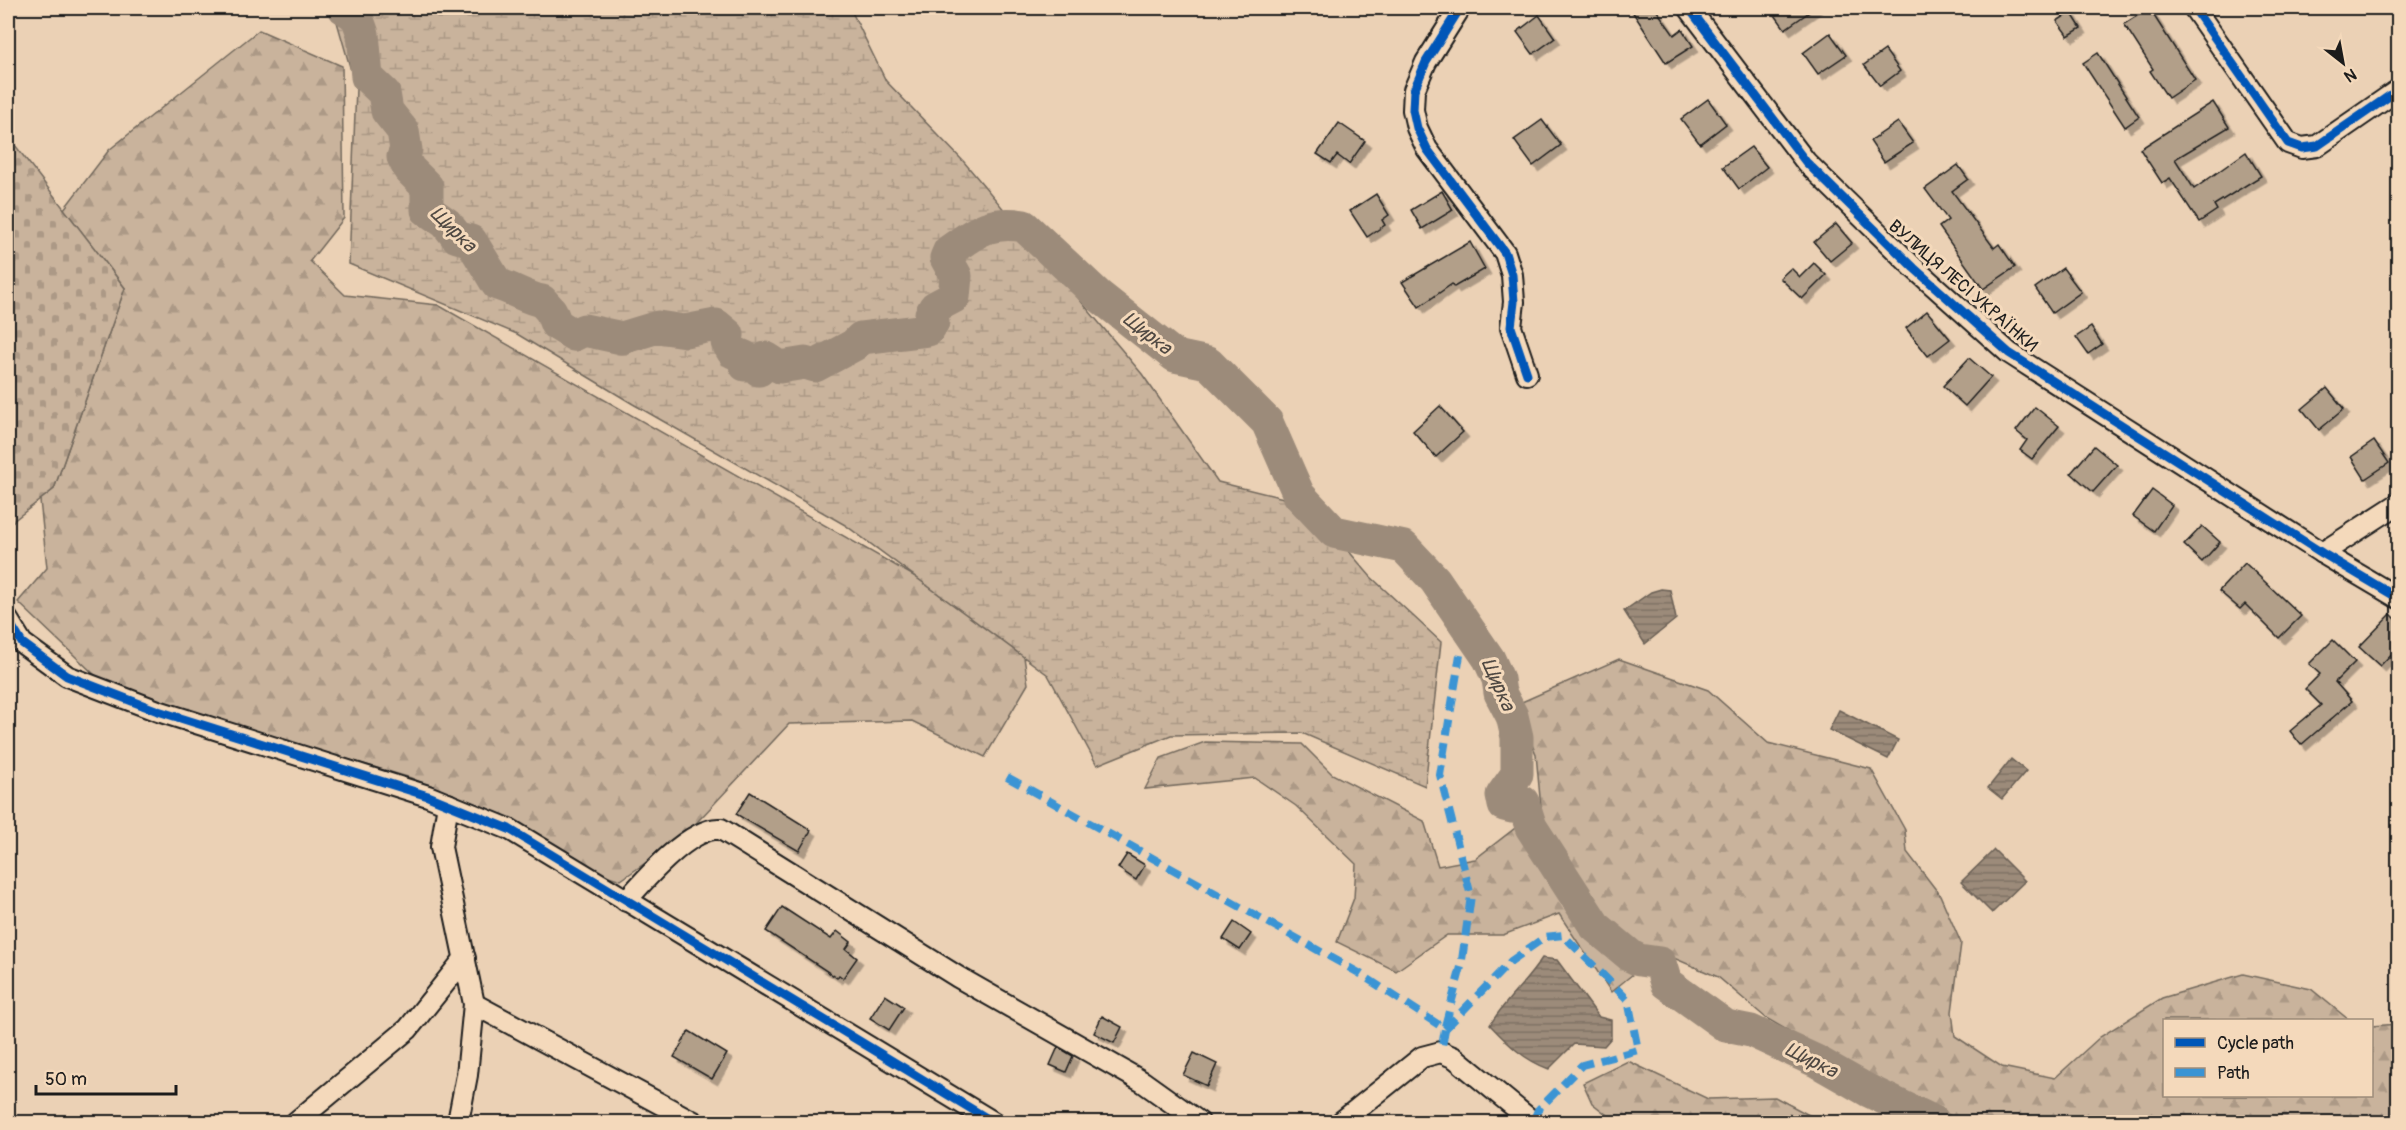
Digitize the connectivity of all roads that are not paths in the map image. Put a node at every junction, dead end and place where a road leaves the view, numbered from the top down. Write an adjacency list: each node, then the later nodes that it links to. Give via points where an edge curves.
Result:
1 (1460, 8): 5 (street, via 1426,62 1414,90 1413,110 1427,149 1505,253 1512,275 1511,327)
2 (1689, 8): 7 (street, ВУЛИЦЯ ЛЕСІ УКРАЇНКИ, via 1806,162 1914,268 2009,353)
3 (2194, 8): 4 (street, via 2288,142 2302,148 2317,146)
4 (2398, 90)
5 (1527, 374)
6 (2398, 504): 7 (street)
7 (2322, 553): 8 (street, ВУЛИЦЯ ЛЕСІ УКРАЇНКИ)
8 (2398, 597)
9 (8, 620): 10 (street, via 22,643 67,676 158,711)
10 (448, 804): 11 (street, via 509,829); 12 (street, via 441,847)
11 (626, 901): 17 (street); 18 (street, via 650,873 690,841 711,828 721,829 968,983 1143,1082)
12 (465, 958): 13 (street); 14 (street, via 408,1029)
13 (474, 1004): 15 (street); 16 (street)
14 (296, 1122)
15 (458, 1122)
16 (694, 1122)
17 (993, 1122)
18 (1199, 1122)
19 (1341, 1122): 20 (street, via 1422,1058 1441,1052 1455,1058)
20 (1533, 1122)

